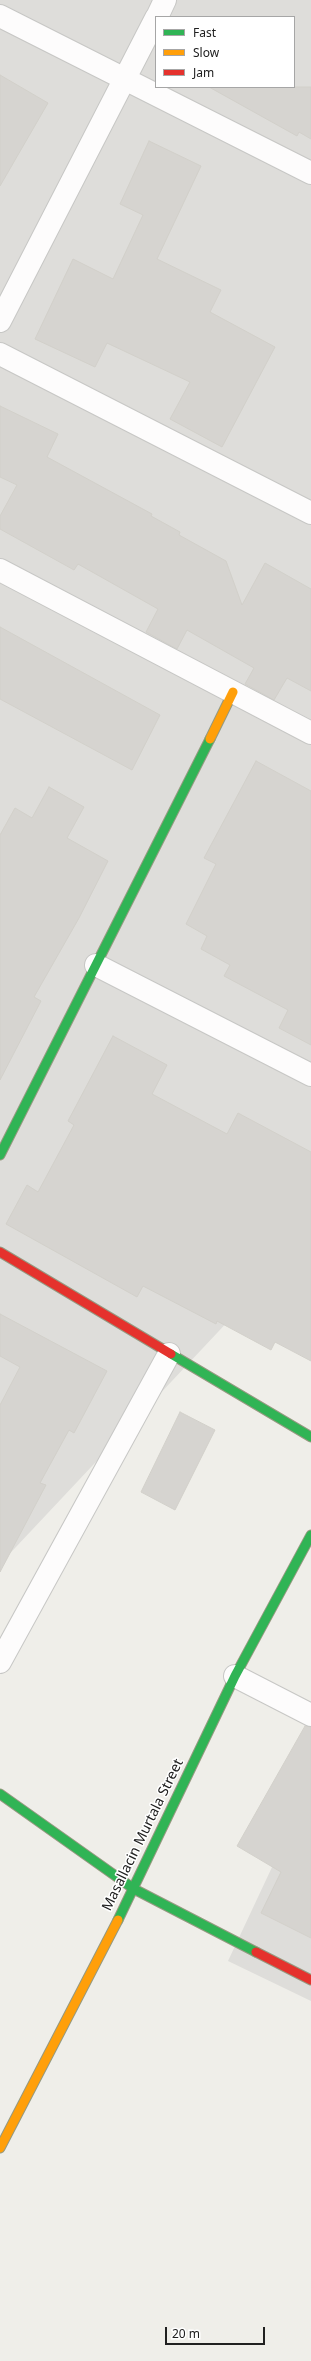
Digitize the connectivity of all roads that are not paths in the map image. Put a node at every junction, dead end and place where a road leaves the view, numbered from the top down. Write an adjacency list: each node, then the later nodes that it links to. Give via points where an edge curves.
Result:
1 (165, 0): 3 (street)
2 (0, 16): 5 (street)
3 (157, 16)
4 (155, 20): 5 (street)
5 (124, 80): 6 (street); 7 (street)
6 (311, 173)
7 (0, 321)
8 (0, 354): 9 (street)
9 (311, 513)
10 (0, 570): 11 (street)
11 (233, 692): 12 (street); 13 (street)
12 (311, 733)
13 (96, 965): 14 (street); 15 (street)
14 (311, 1076)
15 (0, 1156)
16 (0, 1252): 17 (street)
17 (169, 1354): 18 (street); 20 (street)
18 (311, 1437)
19 (311, 1535): 21 (street, Masallacin Murtala Street)
20 (0, 1662)
21 (235, 1676): 22 (street); 24 (street, Masallacin Murtala Street)
22 (311, 1715)
23 (0, 1794): 24 (street)
24 (134, 1889): 25 (street); 26 (street, Masallacin Murtala Street)
25 (311, 1980)
26 (0, 2148)

